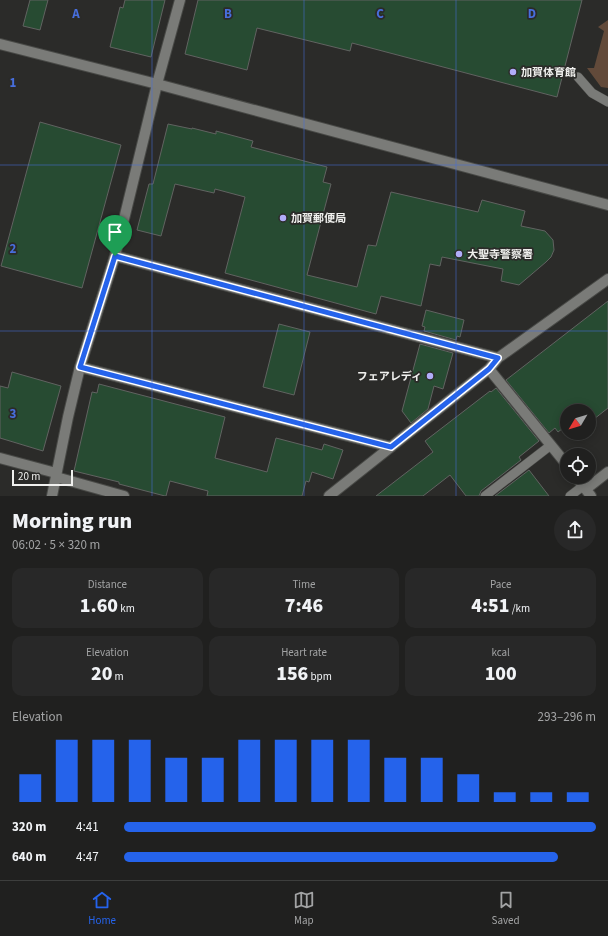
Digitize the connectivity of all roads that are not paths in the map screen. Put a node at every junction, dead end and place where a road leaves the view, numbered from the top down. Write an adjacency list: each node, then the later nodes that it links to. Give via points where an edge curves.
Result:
1 (180, 0): 4 (street)
2 (0, 44): 4 (street)
3 (578, 76): 5 (lane, via 592,93)
4 (157, 84): 6 (street); 7 (street)
5 (608, 102)
6 (608, 204)
7 (115, 256): 9 (street); 10 (street)
8 (608, 279): 9 (street)
9 (498, 358): 11 (street)
10 (80, 367): 13 (street); 17 (street)
11 (489, 369): 12 (street); 13 (street)
12 (551, 445): 14 (street); 22 (lane)
13 (391, 447): 21 (street)
14 (560, 456)
15 (0, 458): 17 (street)
16 (608, 472): 18 (street)
17 (56, 475): 19 (street); 20 (street)
18 (587, 490): 23 (lane)
19 (52, 496)
20 (124, 496)
21 (329, 496)
22 (485, 496)
23 (570, 496)

